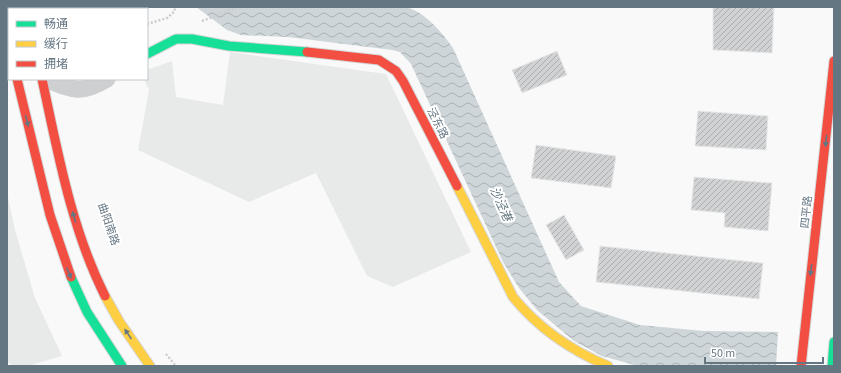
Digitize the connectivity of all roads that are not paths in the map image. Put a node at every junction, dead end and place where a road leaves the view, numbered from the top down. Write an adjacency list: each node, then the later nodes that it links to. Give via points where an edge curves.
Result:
1 (148, 53): 10 (main road, 泾东路, via 176,40 192,39 230,46 336,54 379,60 389,65 403,81 513,297 525,313 558,340)
2 (834, 61): 11 (main road, 四平路, one-way to 11)
3 (42, 80): 9 (main road, one-way to 3, via 103,292 81,242)
4 (48, 80): 5 (street, via 70,89 81,90 94,87)
5 (105, 80)
6 (19, 81): 8 (main road, one-way to 8, via 61,252 78,295)
7 (834, 345): 12 (main road)
8 (122, 366)
9 (150, 366)
10 (608, 366)
11 (800, 366)
12 (832, 366)

